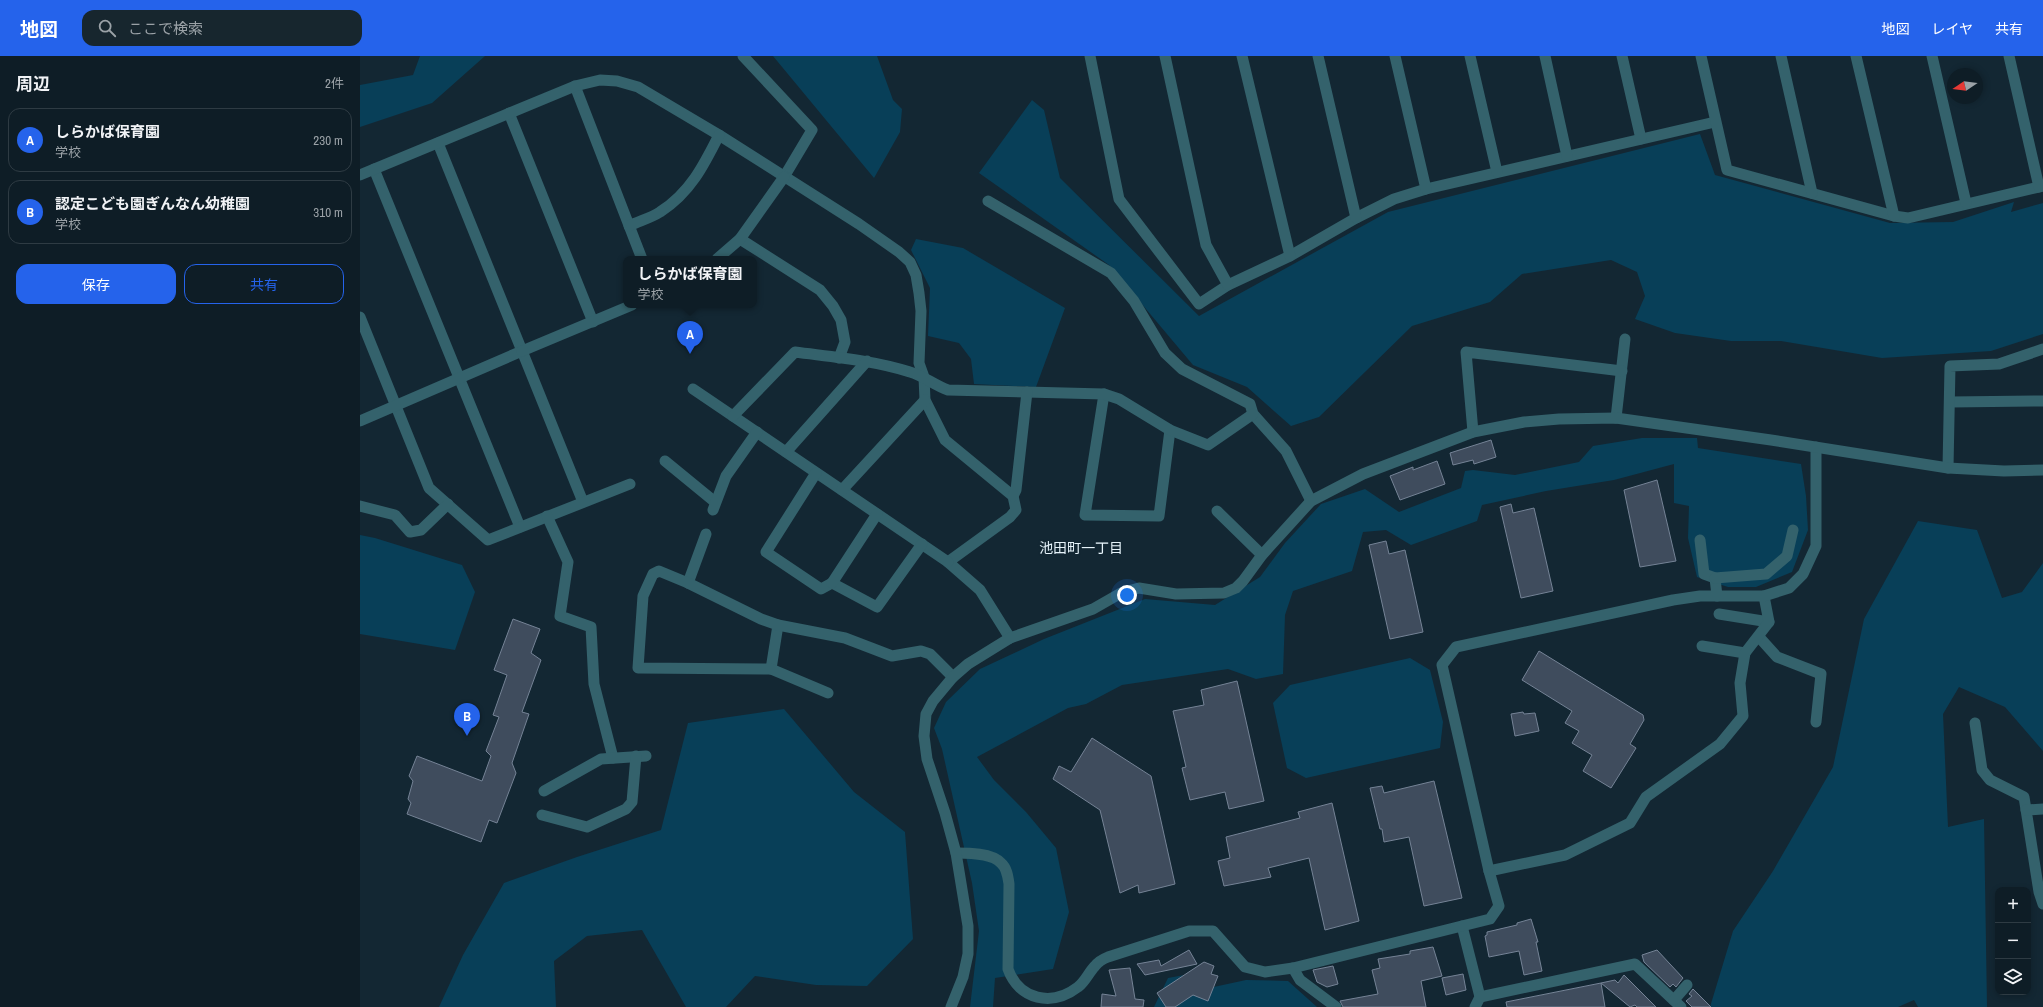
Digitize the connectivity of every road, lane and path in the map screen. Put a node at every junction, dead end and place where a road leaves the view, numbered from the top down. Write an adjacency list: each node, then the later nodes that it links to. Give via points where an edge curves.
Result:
1 (743, 56): 25 (street, via 812,130)
2 (1090, 56): 38 (street, via 1119,199 1199,304)
3 (1165, 56): 38 (street, via 1206,245)
4 (1242, 56): 37 (street)
5 (1318, 56): 32 (street)
6 (1395, 56): 27 (street)
7 (1470, 56): 23 (street)
8 (1545, 56): 21 (street)
9 (1622, 56): 19 (street)
10 (1701, 56): 17 (street)
11 (1781, 56): 28 (street)
12 (1856, 56): 31 (street)
13 (1932, 56): 30 (street)
14 (2009, 56): 26 (street)
15 (575, 86): 16 (street); 18 (street, via 600,80 617,81 638,87); 33 (street)
16 (509, 113): 20 (street); 41 (street)
17 (1715, 122): 19 (street); 28 (street, via 1726,170)
18 (719, 135): 25 (street); 33 (street, via 699,175 681,196 660,212)
19 (1641, 139): 21 (street)
20 (438, 143): 22 (street); 44 (street)
21 (1567, 156): 23 (street)
22 (374, 169): 24 (street); 49 (street)
23 (1498, 172): 27 (street)
24 (360, 175)
25 (784, 177): 34 (street); 48 (street, via 858,224 910,262 920,293 919,363)
26 (2041, 186): 30 (street)
27 (1426, 189): 32 (street, via 1394,199)
28 (1812, 193): 31 (street)
29 (988, 201): 57 (street, via 1111,273 1134,301 1166,353 1176,364 1250,404)
30 (1966, 203): 31 (street, via 1908,218)
31 (1894, 216)
32 (1356, 218): 37 (street)
33 (629, 226): 35 (street)
34 (740, 239): 36 (street); 45 (street, via 820,290 841,320 845,342)
35 (641, 256)
36 (720, 256)
37 (1290, 256): 38 (street)
38 (1228, 285)
39 (625, 308): 41 (street)
40 (360, 317): 56 (street)
41 (593, 322): 44 (street)
42 (1625, 339): 47 (street)
43 (2043, 349): 55 (street, via 1999,364 1950,366)
44 (522, 351): 49 (street); 74 (street)
45 (839, 358): 46 (street); 58 (street, via 795,352)
46 (867, 361): 48 (street); 65 (street)
47 (1622, 371): 59 (street); 63 (street, via 1466,352)
48 (924, 377): 51 (street, via 932,384 948,390); 53 (street)
49 (459, 378): 56 (street); 80 (street)
50 (693, 389): 58 (street)
51 (1027, 392): 52 (street); 72 (street, via 1016,490)
52 (1104, 394): 61 (street, via 1119,399); 61 (street, via 1085,515 1159,516)
53 (925, 400): 71 (street); 72 (street, via 945,440)
54 (2043, 401): 55 (street)
55 (1950, 402): 67 (street)
56 (396, 404): 60 (street); 75 (street, via 429,488)
57 (1253, 414): 61 (street, via 1208,445); 73 (street, via 1286,451)
58 (733, 416): 62 (street)
59 (1616, 418): 63 (street, via 1524,422); 64 (street)
60 (360, 421)
61 (1170, 430)
62 (757, 432): 65 (street); 66 (street, via 726,476 714,506)
63 (1473, 432): 73 (street, via 1363,474)
64 (1816, 447): 67 (street); 91 (street, via 1816,546 1802,574 1789,588)
65 (786, 452): 69 (street)
66 (665, 461)
67 (1948, 468): 68 (street)
68 (2043, 470)
69 (816, 472): 71 (street); 89 (street, via 766,552 821,589)
70 (630, 484): 74 (street)
71 (842, 490): 78 (street)
72 (1013, 496): 86 (street, via 1016,510 1010,517)
73 (1311, 501): 85 (street)
74 (583, 502): 79 (street)
75 (448, 504): 76 (street, via 421,530 410,532 395,515); 80 (street, via 488,540)
76 (360, 506)
77 (1217, 511): 85 (street)
78 (877, 514): 84 (street); 89 (street)
79 (548, 516): 80 (street); 104 (street, via 568,562 560,616 591,627 594,684)
80 (520, 528)
81 (1793, 530): 87 (street, via 1786,556 1766,574)
82 (706, 534): 88 (street)
83 (1700, 540): 87 (street, via 1704,574)
84 (922, 544): 86 (street); 89 (street, via 877,607)
85 (1262, 555): 96 (street, via 1236,588 1224,593 1176,594 1139,588 1122,593 1093,609)
86 (948, 562): 96 (street, via 980,590)
87 (1715, 578): 90 (street)
88 (688, 583): 94 (street); 99 (street, via 659,571 653,574 643,596 638,668)
89 (832, 583)
90 (1717, 596): 91 (street); 110 (street, via 1673,600 1456,647 1442,665)
91 (1764, 596): 93 (street)
92 (1719, 614): 93 (street)
93 (1769, 622): 95 (street)
94 (778, 625): 99 (street); 100 (street, via 845,638 892,656 921,651 930,654)
95 (1759, 637): 98 (street); 102 (street, via 1777,657 1821,674)
96 (1010, 638): 100 (street, via 968,664)
97 (1702, 646): 98 (street)
98 (1745, 653): 110 (street, via 1740,683 1742,716 1720,744 1646,797 1630,823 1565,855)
99 (771, 669): 101 (street)
100 (953, 677): 109 (street, via 933,701 926,714 924,736 927,759)
101 (828, 693)
102 (1816, 722)
103 (1975, 723): 107 (street, via 1982,770 1990,780 2024,797)
104 (612, 758): 105 (street, via 601,759); 108 (street, via 641,756 632,802 626,809 587,827)
105 (544, 791)
106 (2043, 809): 107 (street)
107 (2026, 810): 111 (street)
108 (542, 815)
109 (956, 853): 113 (street, via 976,853 988,857 1001,862 1007,872 1008,969 1019,990 1032,997 1056,996 1070,992 1079,986 1096,964 1108,957 1189,931 1213,930 1245,967 1265,972); 117 (street, via 965,896 969,940 962,978)
110 (1489, 871): 112 (street, via 1499,906 1490,919)
111 (2043, 904)
112 (1462, 926): 113 (street); 115 (street)
113 (1293, 968): 118 (street, via 1300,980)
114 (1687, 985): 116 (street)
115 (1477, 1002): 116 (street, via 1635,964)
116 (1677, 1004)
117 (951, 1007)
118 (1336, 1007)

